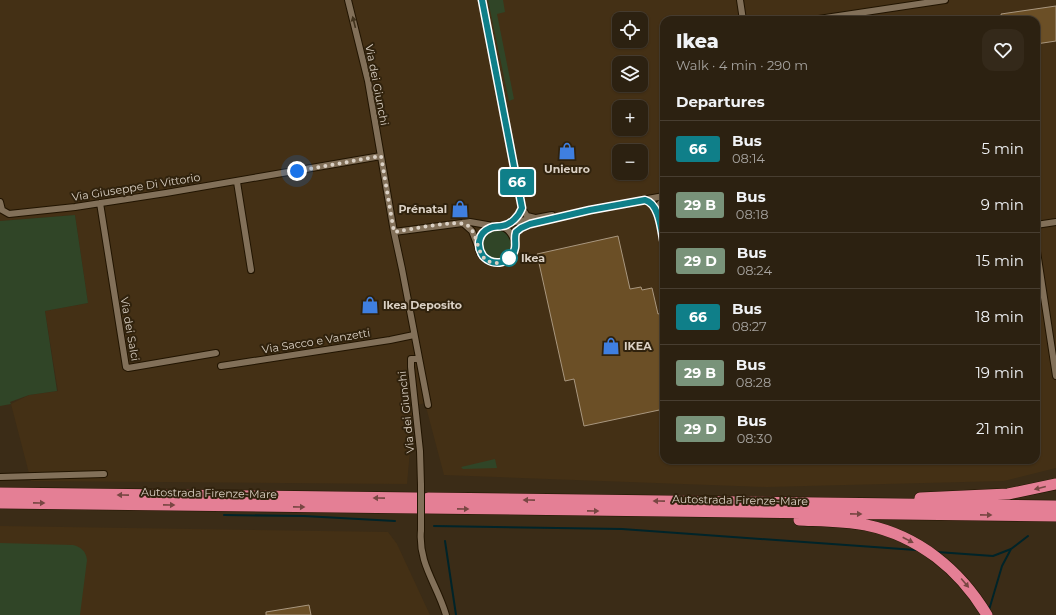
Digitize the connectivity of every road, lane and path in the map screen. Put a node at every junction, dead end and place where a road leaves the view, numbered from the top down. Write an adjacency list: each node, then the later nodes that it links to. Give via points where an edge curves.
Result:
1 (348, 0): 7 (street, Via dei Giunchi, one-way to 1, via 368,81)
2 (482, 0): 14 (street)
3 (740, 0): 5 (street)
4 (944, 0): 6 (street)
5 (742, 16)
6 (838, 16)
7 (381, 156): 8 (street, Via Giuseppe Di Vittorio); 25 (street, Via dei Giunchi)
8 (237, 182): 12 (street, Via Giuseppe Di Vittorio); 28 (street)
9 (660, 198): 10 (street)
10 (645, 200): 15 (street); 16 (street, via 651,203)
11 (0, 202): 12 (street, Via Giuseppe Di Vittorio, via 4,212 8,214)
12 (100, 203): 31 (street, Via dei Salci, via 126,367)
13 (660, 204): 16 (street)
14 (522, 208): 17 (street, via 527,216); 20 (street)
15 (590, 210): 17 (street); 26 (street, via 524,226 516,232)
16 (658, 216): 22 (street)
17 (535, 218): 20 (street)
18 (1056, 222): 21 (street)
19 (463, 223): 23 (street); 25 (street); 27 (street, via 474,234)
20 (510, 223): 24 (street)
21 (1040, 224)
22 (660, 225)
23 (494, 226): 24 (street); 27 (street, via 481,234)
24 (502, 227): 26 (street, via 510,232)
25 (394, 232): 30 (street, Via dei Giunchi)
26 (514, 240): 27 (street, via 513,253 500,263 487,260)
27 (479, 250)
28 (251, 270)
29 (1040, 272): 34 (street)
30 (414, 335): 32 (street, Via dei Giunchi); 33 (street, Via Sacco e Vanzetti)
31 (216, 353)
32 (418, 358): 35 (street); 46 (street, Via dei Giunchi, bridge, via 411,359 411,367 420,451 420,544 423,560)
33 (221, 366)
34 (1056, 376)
35 (428, 405)
36 (104, 474): 37 (street)
37 (0, 477)
38 (1056, 484): 42 (highway, one-way to 42, via 994,495)
39 (0, 493): 41 (highway, Autostrada Firenze-Mare, one-way to 39)
40 (0, 503): 41 (highway, Autostrada Firenze-Mare, one-way to 41)
41 (422, 503): 42 (highway, Autostrada Firenze-Mare, one-way to 41); 44 (highway, Autostrada Firenze-Mare, one-way to 44)
42 (838, 504): 43 (highway, Autostrada Firenze-Mare)
43 (1056, 506)
44 (663, 512): 45 (highway, Autostrada Firenze-Mare, one-way to 45); 47 (highway, one-way to 47, via 840,522 892,533 923,548 953,570 970,589)
45 (1056, 516)
46 (446, 615)
47 (987, 615)

